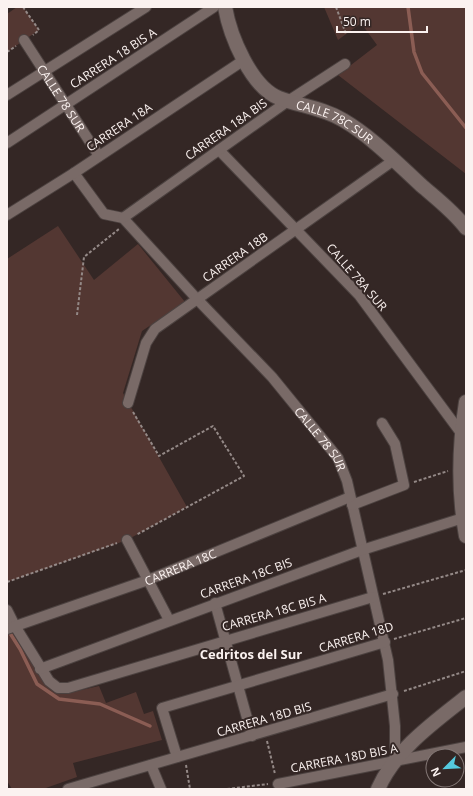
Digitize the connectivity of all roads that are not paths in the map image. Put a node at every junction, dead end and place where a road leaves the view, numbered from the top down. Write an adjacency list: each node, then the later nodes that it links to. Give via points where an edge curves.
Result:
1 (146, 7): 7 (street)
2 (214, 7): 10 (street, CARRERA 18 BIS A)
3 (225, 7): 5 (street, CALLE 78C SUR)
4 (24, 40): 7 (street, CALLE 78 SUR)
5 (244, 60): 9 (street, CALLE 78C SUR, via 263,87 278,98); 13 (street, CARRERA 18A)
6 (345, 64): 9 (street, CARRERA 18A BIS)
7 (44, 72): 8 (street); 10 (street, CALLE 78 SUR)
8 (7, 96)
9 (288, 101): 12 (street, CARRERA 18A BIS); 14 (street, CALLE 78C SUR, via 321,110 341,119)
10 (65, 105): 11 (street, CARRERA 18 BIS A); 13 (street, CALLE 78 SUR)
11 (7, 143)
12 (219, 150): 17 (street, CARRERA 18A BIS); 19 (street, CALLE 78A SUR)
13 (99, 156): 15 (street, CARRERA 18A)
14 (394, 160): 18 (street, CALLE 78C SUR); 19 (street, CARRERA 18B)
15 (74, 173): 16 (street, CARRERA 18A); 17 (street, via 104,214)
16 (7, 214)
17 (125, 220): 20 (street, CALLE 78 SUR)
18 (466, 228)
19 (297, 229): 20 (street, CARRERA 18B); 24 (street, CALLE 78A SUR, via 359,295)
20 (197, 299): 22 (street, CARRERA 18B, via 155,329 150,336); 26 (street, CALLE 78 SUR, via 272,377 338,458)
21 (466, 402): 24 (street)
22 (128, 403)
23 (382, 423): 26 (street, CARRERA 18C, via 395,444 404,485)
24 (461, 433): 25 (street)
25 (463, 465): 27 (street)
26 (351, 501): 30 (street, CALLE 78 SUR); 31 (street, CARRERA 18C)
27 (463, 518): 28 (street); 30 (street, CARRERA 18C BIS)
28 (466, 536)
29 (127, 540): 31 (street)
30 (362, 550): 32 (street, CALLE 78 SUR); 33 (street, CARRERA 18C BIS)
31 (148, 580): 35 (street); 36 (street, CARRERA 18C)
32 (373, 597): 37 (street, CARRERA 18C BIS A); 38 (street, CALLE 78 SUR)
33 (215, 603): 35 (street, CARRERA 18C BIS); 37 (street)
34 (7, 610): 36 (street)
35 (169, 620): 39 (street, CARRERA 18C BIS)
36 (11, 628): 39 (street)
37 (226, 640): 39 (street, CARRERA 18C BIS A, via 68,688 58,688); 40 (street)
38 (385, 642): 40 (street, CARRERA 18D); 41 (street, CALLE 78 SUR)
39 (40, 669)
40 (238, 686): 43 (street); 45 (street, CARRERA 18D, via 162,708)
41 (393, 694): 43 (street, CARRERA 18D BIS); 46 (street, CALLE 78 SUR)
42 (466, 697): 46 (street, via 433,724)
43 (252, 736): 45 (street, CARRERA 18D BIS)
44 (466, 747): 46 (street, CARRERA 18D BIS A)
45 (180, 756): 47 (street, CARRERA 18D BIS)
46 (395, 761): 48 (street, CARRERA 18D BIS A); 51 (street)
47 (151, 765): 49 (street, CARRERA 18D BIS); 50 (street)
48 (278, 784)
49 (68, 789)
50 (161, 789)
51 (378, 789)

